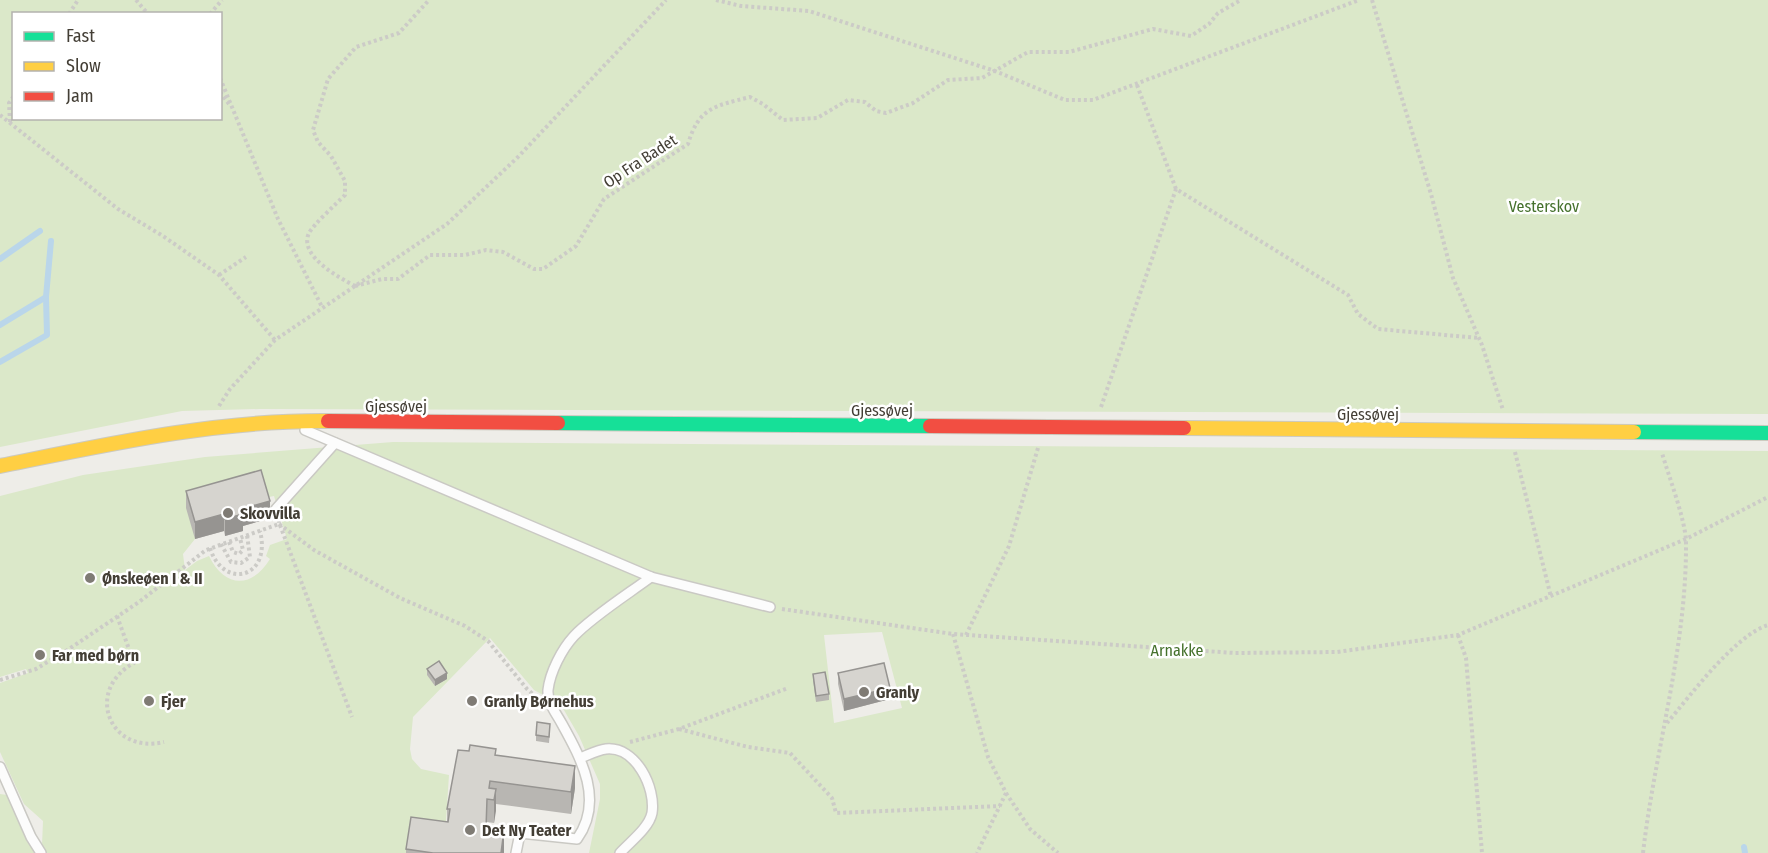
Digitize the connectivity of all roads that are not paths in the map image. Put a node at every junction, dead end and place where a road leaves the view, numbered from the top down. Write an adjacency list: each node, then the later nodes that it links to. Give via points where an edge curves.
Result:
1 (283, 421): 2 (street, Gjessøvej); 3 (lane); 4 (street, Gjessøvej, via 84,448)
2 (1768, 433)
3 (335, 443): 5 (lane); 6 (lane)
4 (0, 466)
5 (276, 509)
6 (651, 577): 7 (lane); 8 (lane, via 574,636 556,663 548,690 552,707)
7 (770, 607)
8 (580, 758): 11 (lane, via 591,790 585,827 576,839 520,833); 12 (lane, via 606,749 621,751 635,760 651,793 652,814)
9 (0, 767): 10 (lane)
10 (41, 853)
11 (516, 853)
12 (620, 853)

